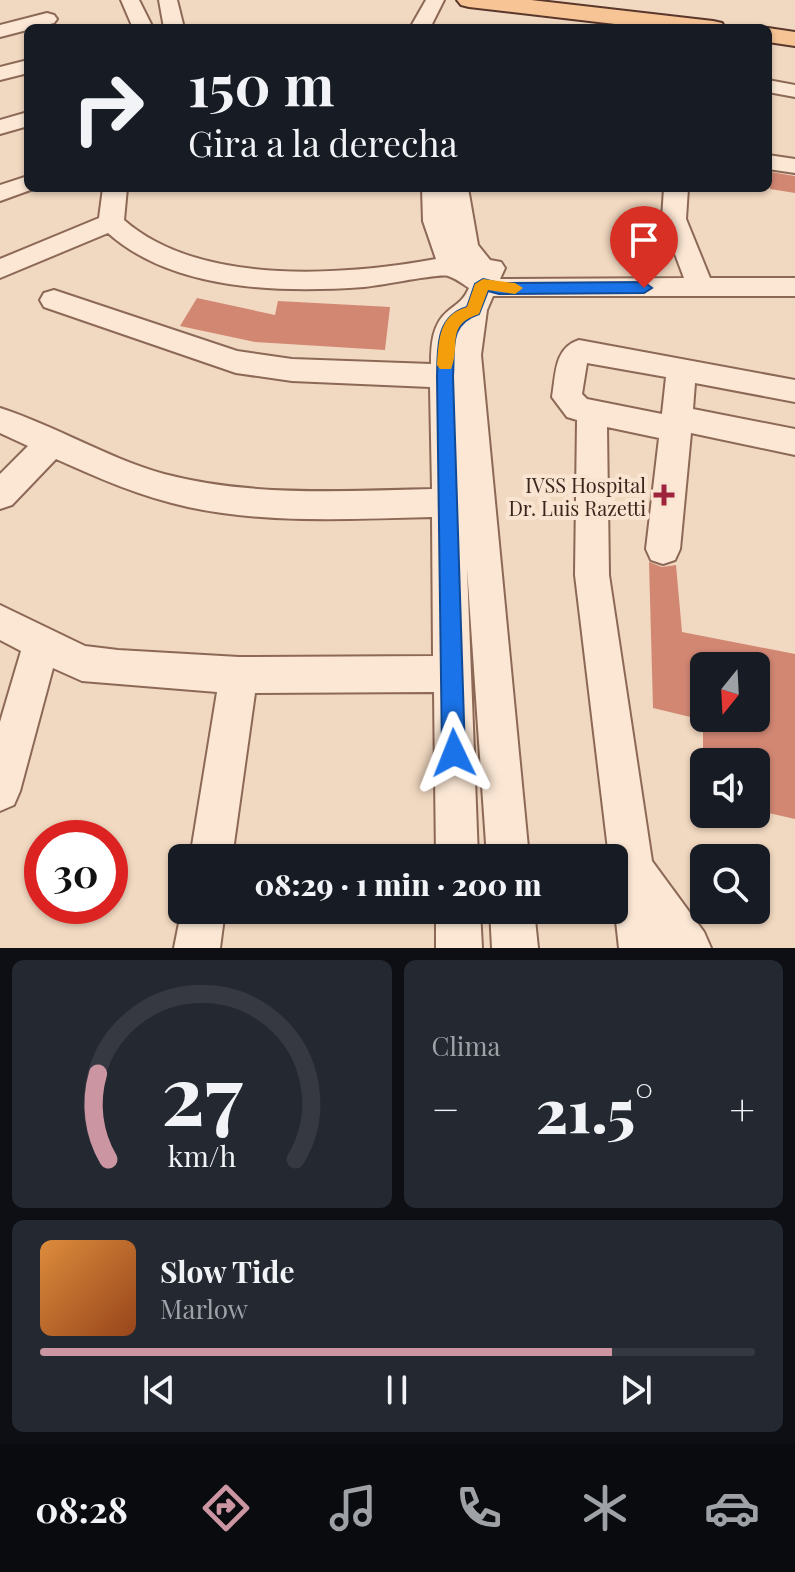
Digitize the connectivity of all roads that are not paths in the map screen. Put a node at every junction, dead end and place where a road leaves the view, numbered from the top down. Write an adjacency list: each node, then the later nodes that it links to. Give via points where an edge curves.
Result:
1 (130, 0): 7 (street)
2 (168, 0): 8 (street)
3 (415, 0): 9 (street)
4 (435, 0): 10 (street)
5 (469, 0): 11 (main road)
6 (45, 16): 12 (street)
7 (141, 24)
8 (173, 24)
9 (403, 24)
10 (422, 24)
11 (678, 24)
12 (0, 31)
13 (772, 36): 14 (main road)
14 (795, 39)
15 (24, 67): 16 (street)
16 (0, 74)
17 (772, 87): 18 (street)
18 (795, 91)
19 (24, 120): 20 (street)
20 (0, 127)
21 (772, 163): 22 (street)
22 (795, 166)
23 (24, 184): 28 (street)
24 (115, 192): 29 (street)
25 (434, 192): 32 (street, via 436,221)
26 (457, 192): 32 (street)
27 (676, 192): 33 (street, via 674,219)
28 (0, 193)
29 (111, 222): 30 (street); 32 (street, via 166,259 204,270)
30 (0, 269)
31 (795, 270): 33 (street)
32 (474, 277): 33 (street, via 499,288); 37 (street, via 448,331); 54 (street, via 467,355)
33 (697, 279): 34 (street)
34 (795, 287)
35 (54, 300): 37 (street, via 236,362 307,371)
36 (682, 369): 38 (street); 39 (street, via 579,351 571,365 567,397 572,405); 41 (street)
37 (445, 376): 45 (street)
38 (795, 391)
39 (592, 412): 41 (street); 55 (street, via 592,575)
40 (0, 420): 42 (street)
41 (676, 424): 43 (street); 46 (street)
42 (52, 442): 44 (street); 45 (street, via 159,486 212,498 327,505)
43 (795, 442)
44 (0, 495)
45 (448, 503): 49 (street)
46 (663, 549)
47 (0, 622): 48 (street)
48 (41, 645): 50 (street, via 82,663); 51 (street)
49 (451, 674): 50 (street); 53 (street)
50 (239, 675): 52 (street)
51 (0, 791)
52 (213, 844)
53 (457, 844)
54 (507, 844)
55 (633, 872): 62 (street); 63 (street)
56 (201, 924): 59 (street)
57 (458, 924): 60 (street)
58 (513, 924): 61 (street)
59 (197, 948)
60 (459, 948)
61 (515, 948)
62 (642, 948)
63 (688, 948)

